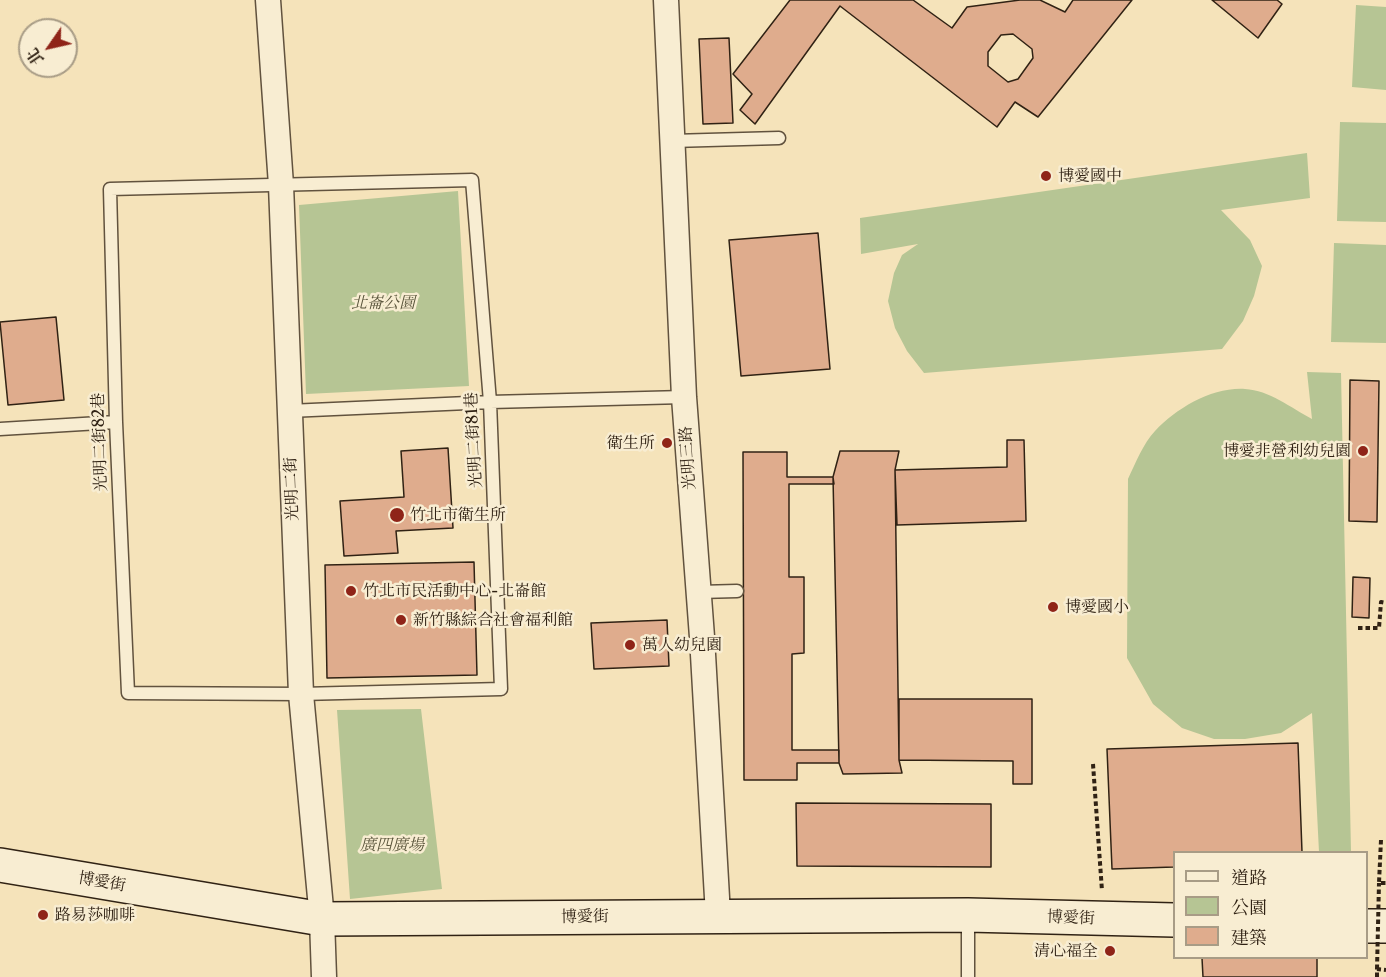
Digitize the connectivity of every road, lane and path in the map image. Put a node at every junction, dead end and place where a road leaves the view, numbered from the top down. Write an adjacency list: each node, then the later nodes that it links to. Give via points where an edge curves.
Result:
1 (268, 0): 5 (street, 光明二街)
2 (666, 0): 4 (street, 光明三路)
3 (779, 138): 4 (lane)
4 (672, 141): 6 (street, 光明三路)
5 (282, 185): 7 (lane, 光明二街81巷, via 472,180); 8 (street, 光明二街); 9 (lane, 光明二街82巷, via 110,189)
6 (684, 397): 7 (lane); 12 (street, 光明三路)
7 (490, 402): 8 (lane); 15 (lane, 光明二街81巷, via 501,689)
8 (289, 411): 15 (street, 光明二街)
9 (116, 422): 10 (lane); 15 (lane, 光明二街82巷, via 128,693)
10 (0, 429)
11 (737, 591): 12 (lane)
12 (699, 592): 21 (street, 光明三路)
13 (1386, 603): 14 (path, via 1381,602 1379,628)
14 (1358, 628)
15 (301, 694): 24 (street, 光明二街)
16 (1093, 765): 23 (path)
17 (1381, 840): 19 (path)
18 (0, 865): 24 (street, 博愛街)
19 (1379, 883): 20 (path, bridge); 28 (path, bridge)
20 (1386, 883)
21 (718, 915): 22 (street, 博愛街); 24 (street, 博愛街)
22 (968, 915): 23 (street, 博愛街); 31 (lane)
23 (1104, 918): 25 (street, 博愛街)
24 (322, 920): 30 (street, 光明二街)
25 (1173, 920)
26 (1368, 926): 27 (street)
27 (1386, 926)
28 (1377, 969): 29 (path); 32 (path)
29 (1386, 970)
30 (324, 977)
31 (968, 977)
32 (1377, 977)

